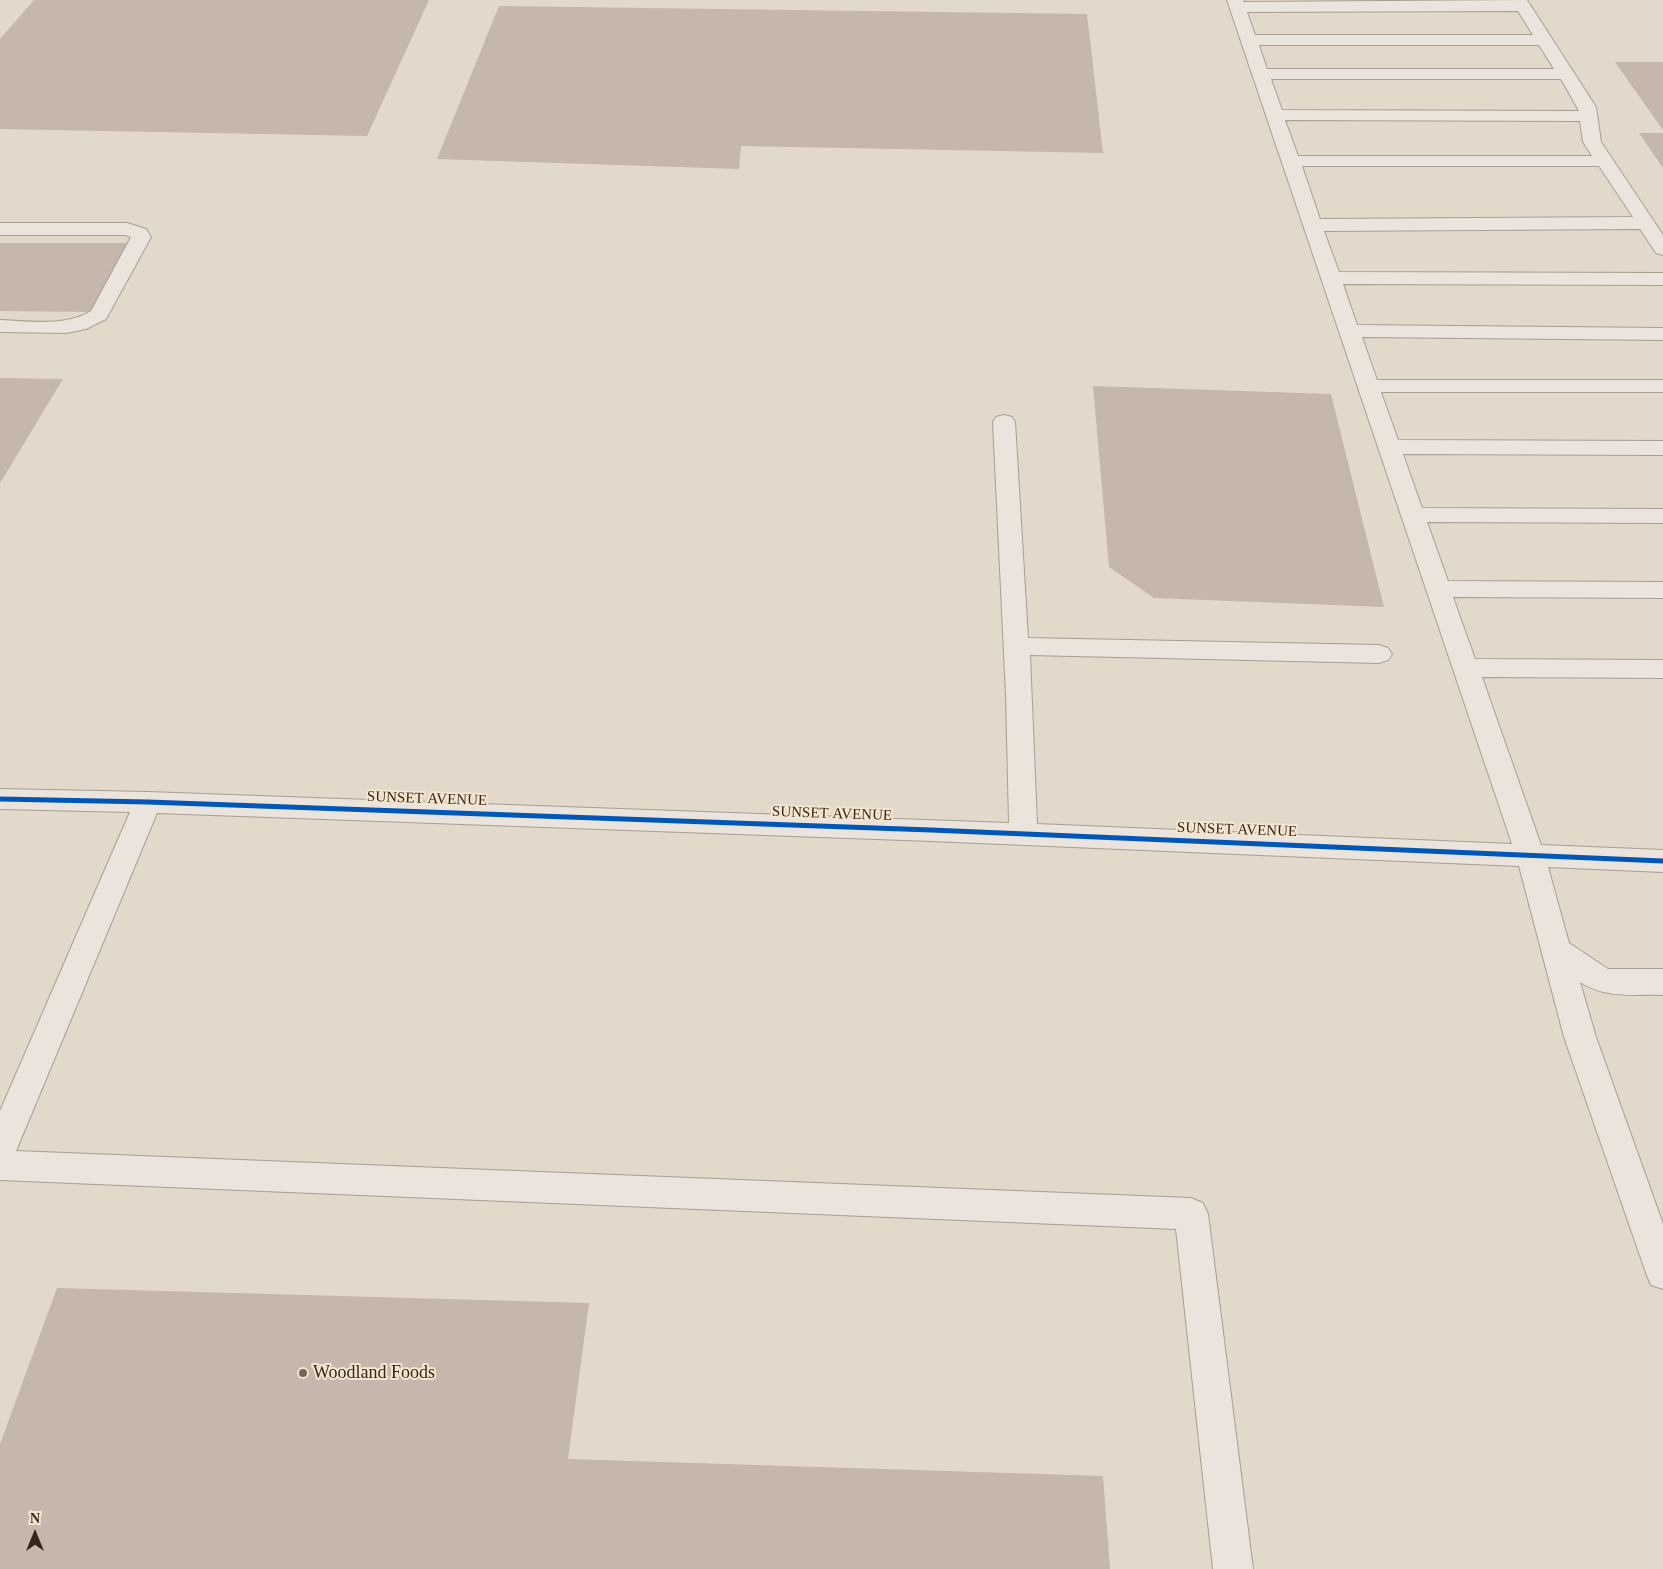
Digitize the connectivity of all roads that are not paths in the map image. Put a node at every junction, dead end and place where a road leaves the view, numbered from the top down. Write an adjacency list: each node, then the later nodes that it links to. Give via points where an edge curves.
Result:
1 (1521, 3): 2 (street); 4 (street)
2 (1237, 4): 3 (street)
3 (1250, 40): 4 (street); 5 (street)
4 (1544, 40): 6 (street)
5 (1261, 74): 6 (street); 7 (street)
6 (1565, 74): 8 (street, via 1587,107)
7 (1275, 115): 8 (street); 9 (street)
8 (1588, 116): 10 (street, via 1592,142)
9 (1291, 161): 10 (street); 12 (street)
10 (1605, 161): 11 (street)
11 (1646, 223): 12 (street); 14 (street)
12 (1313, 225): 15 (street)
13 (0, 229): 17 (street, via 127,229 142,237 99,315 92,321 77,326)
14 (1663, 249)
15 (1331, 278): 16 (street); 18 (street)
16 (1663, 279)
17 (0, 326)
18 (1349, 331): 19 (street); 20 (street)
19 (1663, 334)
20 (1368, 386): 21 (street); 23 (street)
21 (1663, 386)
22 (1004, 422): 29 (street)
23 (1390, 448): 24 (street); 25 (street)
24 (1663, 448)
25 (1413, 515): 26 (street); 27 (street)
26 (1663, 516)
27 (1438, 589): 28 (street); 31 (street)
28 (1663, 590)
29 (1017, 646): 30 (street); 35 (street)
30 (1379, 654)
31 (1466, 668): 32 (street); 36 (street)
32 (1663, 669)
33 (0, 799): 34 (street, SUNSET AVENUE)
34 (148, 802): 35 (street, SUNSET AVENUE); 40 (street)
35 (1023, 834): 36 (street, SUNSET AVENUE)
36 (1530, 855): 37 (street, SUNSET AVENUE); 38 (street)
37 (1663, 860)
38 (1556, 952): 39 (street, via 1603,981); 42 (street, via 1580,1036)
39 (1663, 982)
40 (0, 1149)
41 (0, 1165): 43 (street, via 1191,1214)
42 (1663, 1273)
43 (1233, 1569)

